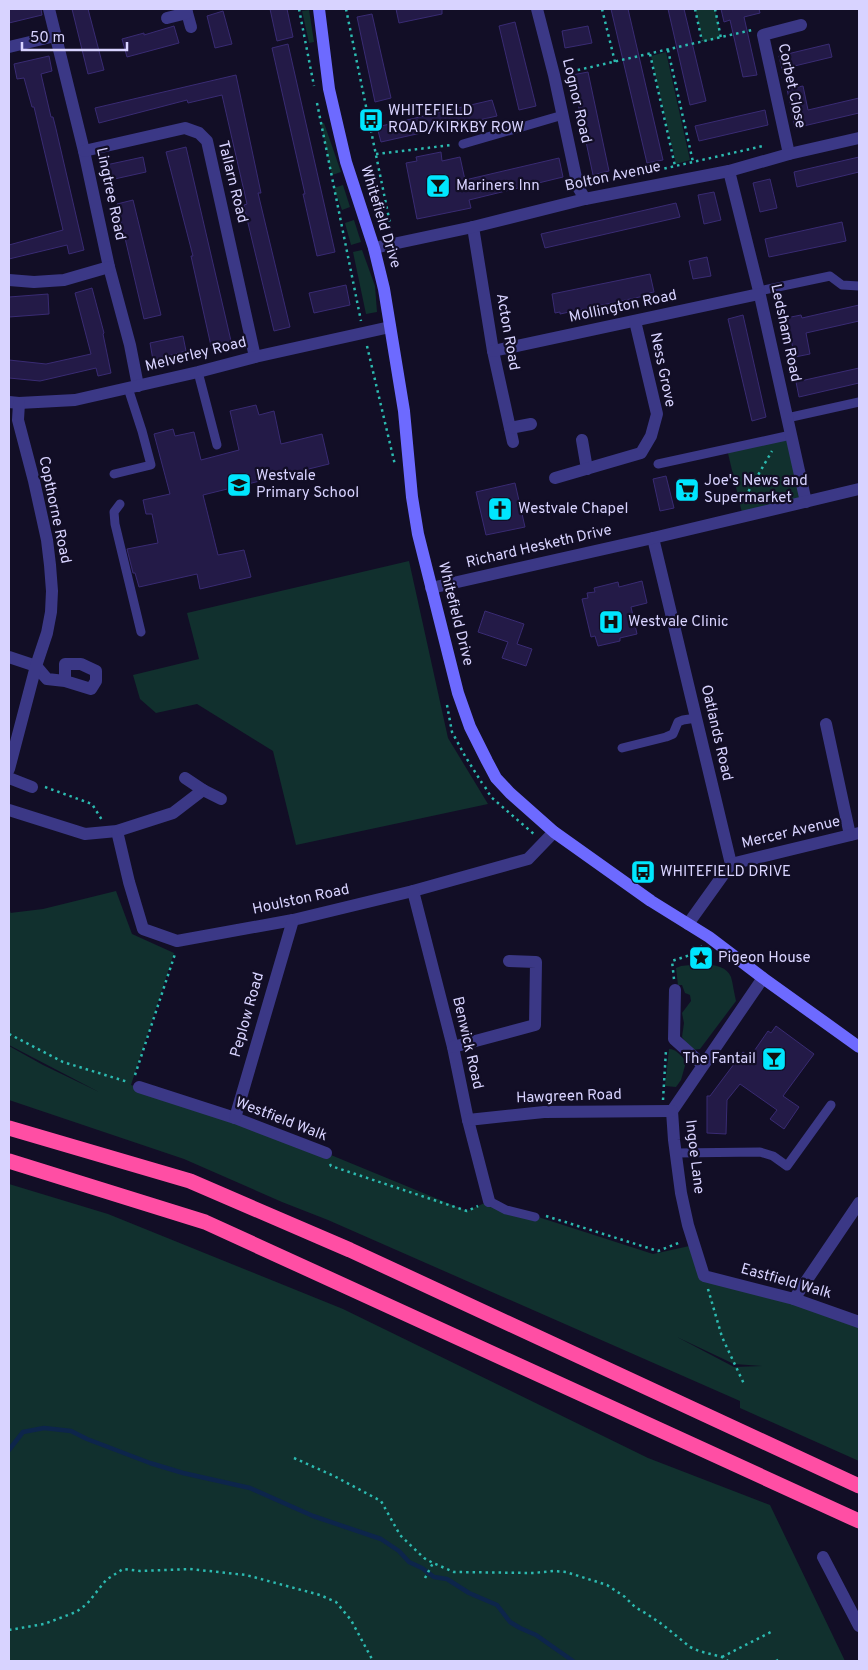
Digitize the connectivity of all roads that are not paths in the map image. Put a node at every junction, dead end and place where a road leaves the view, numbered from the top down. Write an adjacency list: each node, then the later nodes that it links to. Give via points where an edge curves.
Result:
1 (49, 9): 8 (street, Lingtree Road)
2 (319, 9): 18 (main road, Whitefield Drive, via 331,98 346,162)
3 (537, 9): 10 (street, Lognor Road)
4 (186, 11): 5 (street); 7 (street)
5 (167, 18)
6 (801, 25): 14 (street, Corbet Close, via 763,34)
7 (191, 27)
8 (55, 36): 9 (street); 13 (street, Lingtree Road)
9 (9, 47)
10 (563, 115): 12 (lane); 16 (street, Lognor Road, via 578,187)
11 (859, 138): 14 (street, Bolton Avenue)
12 (463, 144)
13 (84, 151): 19 (street, Lingtree Road); 26 (street, Tallarn Road, via 185,128 207,140)
14 (789, 154): 15 (street, Bolton Avenue)
15 (729, 171): 16 (street, Bolton Avenue); 22 (street, Ledsham Road)
16 (585, 199): 17 (street, Bolton Avenue)
17 (472, 227): 18 (street, Bolton Avenue); 25 (street, Acton Road)
18 (374, 248): 24 (main road, Whitefield Drive)
19 (109, 267): 20 (street, via 64,280); 28 (street, Lingtree Road, via 130,345)
20 (9, 280)
21 (859, 286): 22 (lane, via 842,285 830,276)
22 (759, 293): 23 (street, Mollington Road); 31 (street, Ledsham Road)
23 (635, 322): 25 (street, Mollington Road); 39 (street, Ness Grove, via 657,414 651,436 641,453)
24 (390, 327): 26 (street, Melverley Road); 46 (main road, Whitefield Drive, via 404,411 412,497)
25 (493, 351): 33 (street, Acton Road)
26 (256, 357): 27 (street, Melverley Road)
27 (198, 372): 28 (street, Melverley Road); 37 (lane)
28 (133, 387): 29 (street, Melverley Road, via 75,400); 40 (lane, via 151,464)
29 (14, 402): 49 (street, Copthorne Road, via 41,511 50,565 51,612 48,633)
30 (859, 402): 31 (lane)
31 (787, 418): 34 (street, Ledsham Road)
32 (531, 424): 33 (street)
33 (510, 428): 36 (street, Acton Road)
34 (786, 436): 38 (lane); 43 (street, Ledsham Road)
35 (582, 440): 39 (street)
36 (514, 442)
37 (217, 445)
38 (658, 464)
39 (587, 469): 41 (street, Ness Grove)
40 (114, 474)
41 (555, 478)
42 (859, 489): 43 (street, Richard Hesketh Drive)
43 (806, 502): 45 (street, Richard Hesketh Drive)
44 (120, 504): 47 (lane, via 114,512 115,524)
45 (653, 538): 46 (street, Richard Hesketh Drive); 51 (street, Oatlands Road)
46 (431, 588): 62 (main road, Whitefield Drive, via 458,693 487,761 496,778 510,793)
47 (141, 632)
48 (9, 657): 49 (street)
49 (36, 666): 50 (street, via 47,679); 54 (street, Copthorne Road)
50 (65, 681)
51 (696, 718): 53 (lane, via 678,722 673,734 666,737); 64 (street, Oatlands Road)
52 (826, 724): 63 (street)
53 (622, 748)
54 (9, 769)
55 (9, 778): 57 (street)
56 (185, 778): 58 (street)
57 (32, 787)
58 (203, 790): 59 (street); 61 (street, via 173,813)
59 (221, 798)
60 (9, 810): 61 (street, via 86,834)
61 (114, 831): 66 (street, Houlston Road, via 143,929 177,941)
62 (554, 832): 65 (street, Houlston Road, via 528,859); 67 (main road, Whitefield Drive)
63 (855, 834): 64 (street, Mercer Avenue)
64 (731, 864): 67 (street)
65 (413, 891): 66 (street, Houlston Road); 71 (street, Benwick Road)
66 (293, 920): 77 (street, Peplow Road)
67 (688, 924): 69 (main road, Whitefield Drive)
68 (509, 961): 71 (street, via 536,962 535,1025)
69 (763, 978): 72 (main road, Whitefield Drive); 73 (street, Ingoe Lane)
70 (675, 990): 73 (street, via 674,1039)
71 (453, 1046): 78 (street, Benwick Road)
72 (859, 1047)
73 (703, 1065): 76 (street, Ingoe Lane)
74 (139, 1087): 77 (street, Westfield Walk)
75 (830, 1105): 80 (lane, via 787,1166 760,1152)
76 (667, 1111): 78 (street, Hawgreen Road, via 544,1112); 80 (street, Ingoe Lane)
77 (235, 1118): 81 (street, Westfield Walk)
78 (468, 1120): 83 (street, Benwick Road)
79 (9, 1128): 89 (highway, via 190,1182 350,1250)
80 (676, 1152): 86 (street, Ingoe Lane, via 681,1193)
81 (326, 1153)
82 (9, 1161): 90 (highway, via 205,1222)
83 (489, 1201): 85 (lane, via 506,1210)
84 (859, 1203): 87 (street)
85 (535, 1218)
86 (704, 1276): 87 (street, Eastfield Walk)
87 (794, 1299): 88 (street, Eastfield Walk)
88 (859, 1322)
89 (859, 1486)
90 (859, 1521)
91 (823, 1557): 92 (street)
92 (859, 1626)

